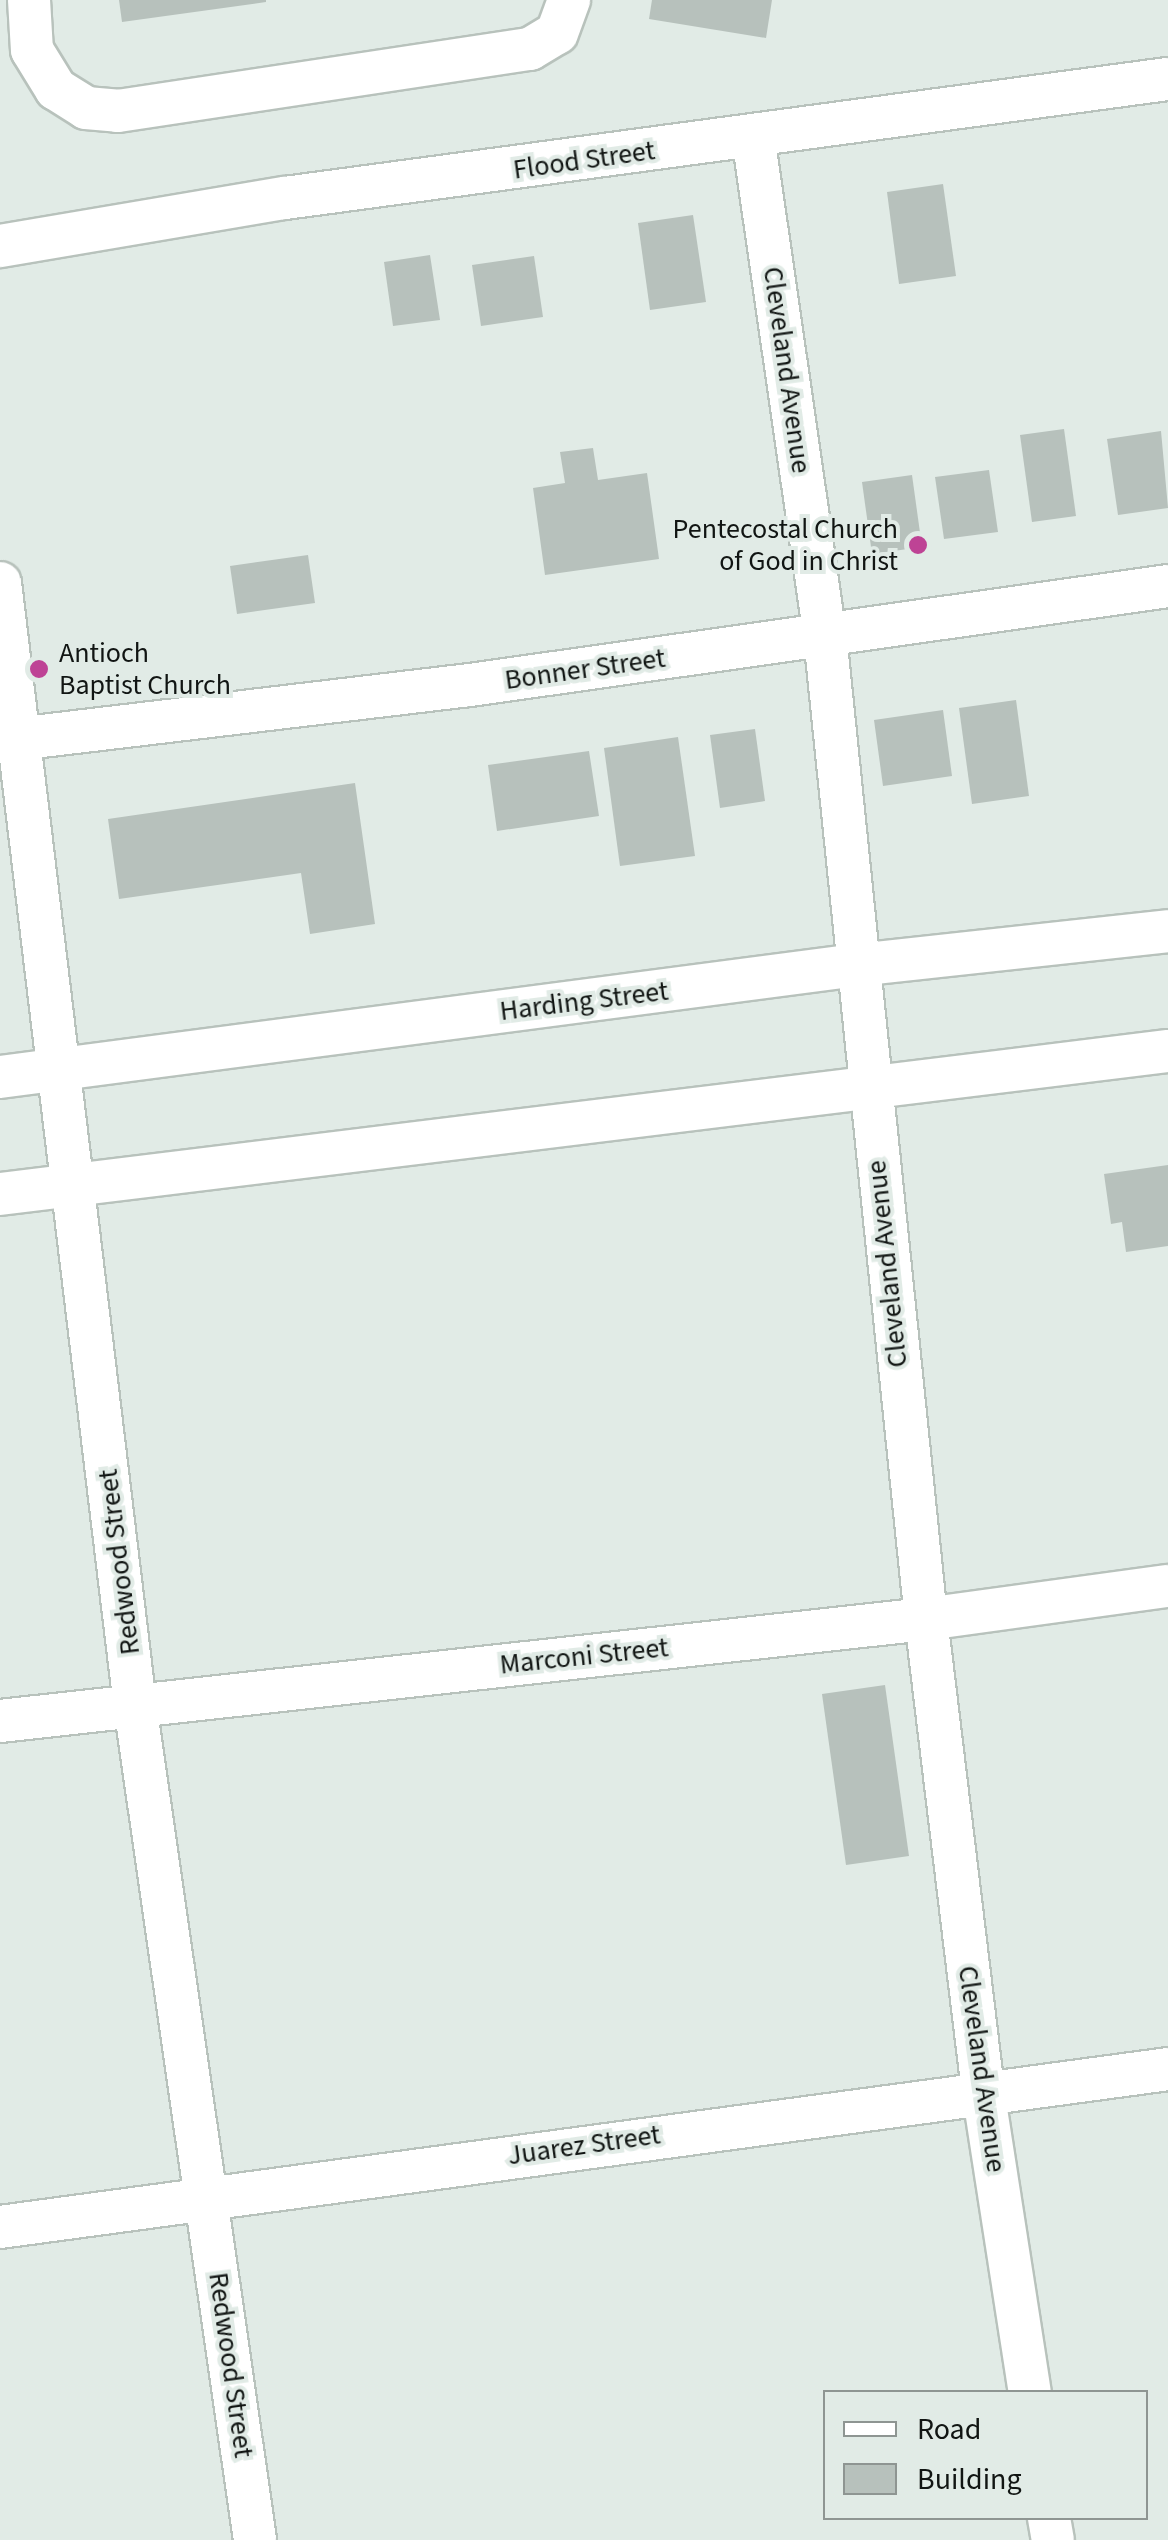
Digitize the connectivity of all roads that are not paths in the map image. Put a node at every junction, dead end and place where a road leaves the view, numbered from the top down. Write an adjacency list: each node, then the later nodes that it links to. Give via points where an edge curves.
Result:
1 (29, 0): 2 (street, via 32,50 56,89 86,108 118,111 530,50 557,33)
2 (569, 0)
3 (1168, 79): 4 (street, Flood Street)
4 (753, 136): 5 (street, Flood Street, via 285,198); 8 (street, Cleveland Avenue)
5 (0, 246)
6 (0, 583): 9 (street, Redwood Street)
7 (1168, 586): 8 (street, Bonner Street)
8 (825, 636): 9 (street, Bonner Street); 11 (street, Cleveland Avenue)
9 (10, 740): 13 (street, Redwood Street)
10 (1168, 931): 11 (street, Harding Street)
11 (856, 965): 13 (street, Harding Street); 15 (street, Cleveland Avenue)
12 (1168, 1051): 15 (street)
13 (60, 1069): 14 (street, Harding Street); 16 (street, Redwood Street)
14 (0, 1077)
15 (868, 1088): 16 (street); 19 (street, Cleveland Avenue)
16 (75, 1186): 17 (street); 20 (street, Redwood Street)
17 (0, 1194)
18 (1168, 1586): 19 (street, Marconi Street)
19 (926, 1619): 20 (street, Marconi Street); 23 (street, Cleveland Avenue)
20 (136, 1705): 21 (street, Marconi Street); 24 (street, Redwood Street)
21 (0, 1721)
22 (1168, 2069): 23 (street, Juarez Street)
23 (983, 2090): 24 (street, Juarez Street); 26 (street, Cleveland Avenue)
24 (208, 2197): 25 (street, Juarez Street); 27 (street, Redwood Street)
25 (0, 2227)
26 (1030, 2390)
27 (255, 2540)

